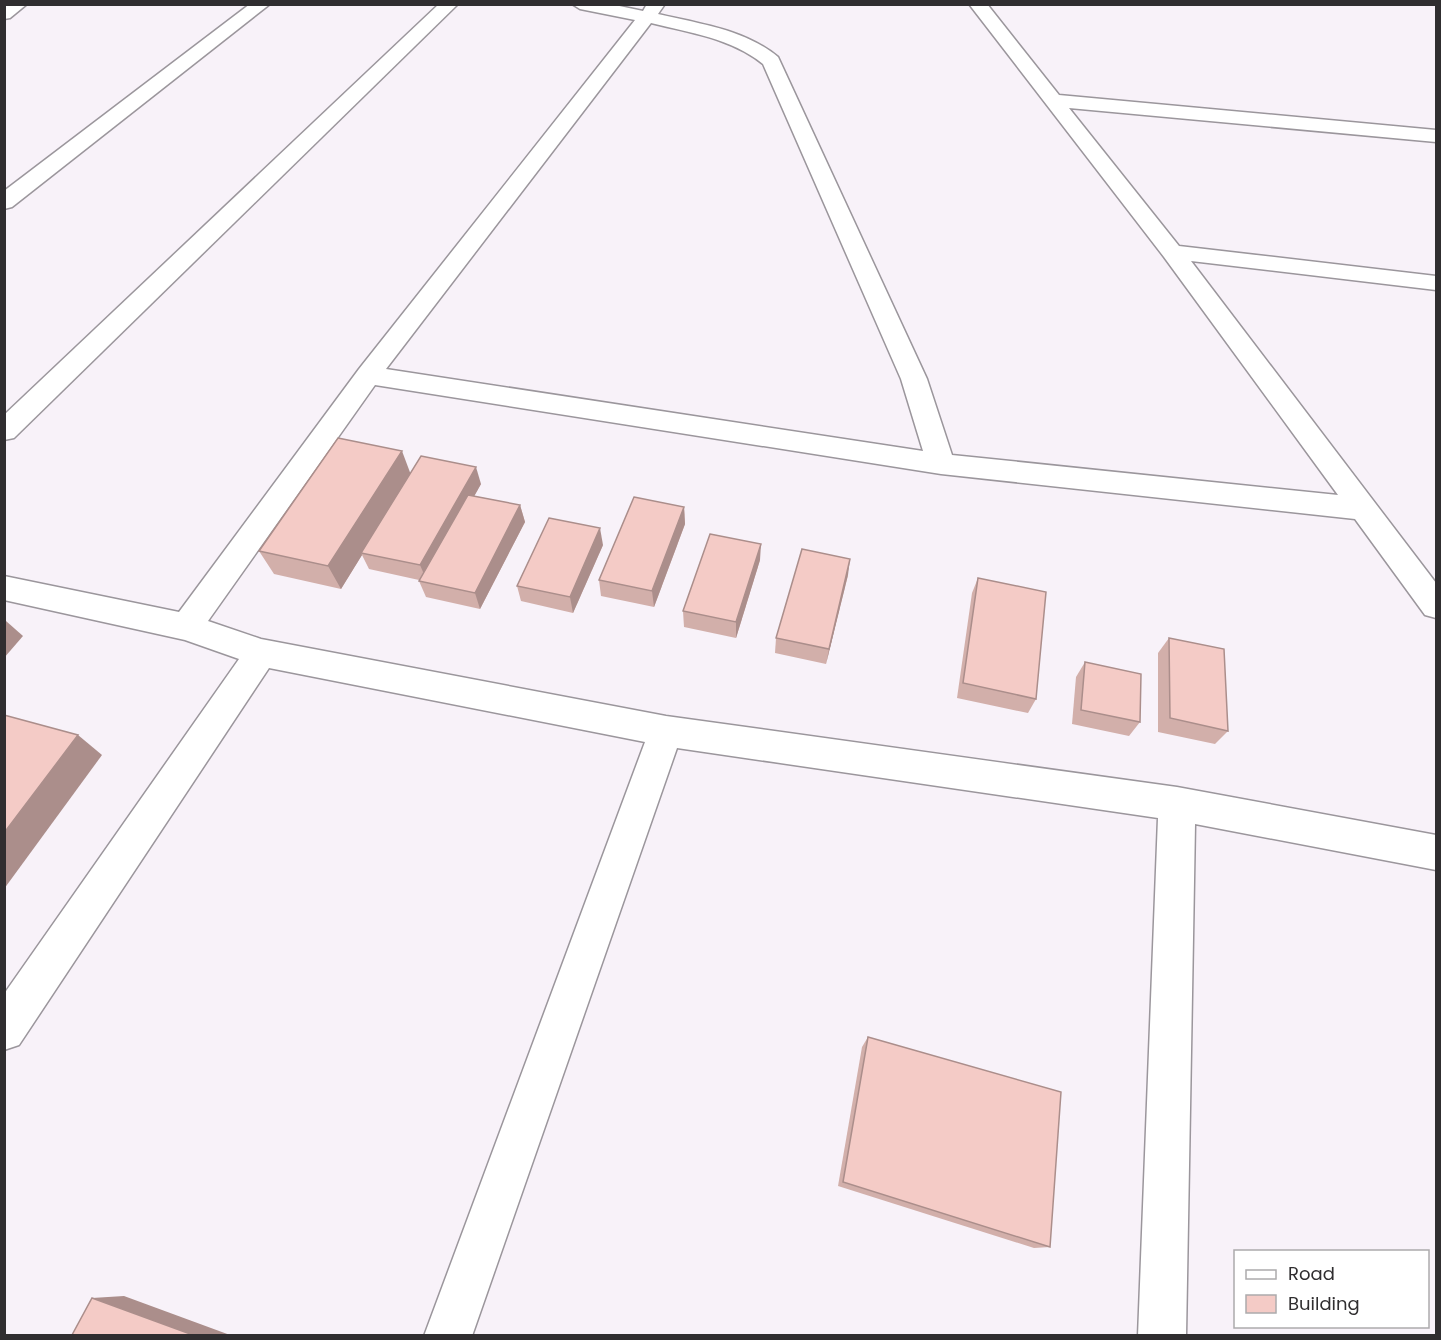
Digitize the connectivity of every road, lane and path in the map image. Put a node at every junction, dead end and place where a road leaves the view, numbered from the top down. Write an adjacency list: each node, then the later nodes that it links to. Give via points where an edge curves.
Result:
1 (19, 4): 7 (street)
2 (262, 4): 10 (street)
3 (450, 4): 14 (street)
4 (580, 4): 6 (street)
5 (977, 4): 8 (street)
6 (652, 11): 13 (street); 15 (street, via 754,46 771,62 914,379)
7 (4, 15)
8 (1055, 101): 9 (street); 11 (street)
9 (1437, 136)
10 (4, 202)
11 (1172, 252): 12 (street); 16 (street)
12 (1437, 283)
13 (368, 375): 15 (street); 19 (street)
14 (4, 431)
15 (940, 464): 16 (street)
16 (1363, 508): 18 (street)
17 (4, 588): 19 (street)
18 (1437, 606)
19 (186, 627): 20 (street)
20 (261, 653): 21 (street); 24 (street)
21 (666, 731): 22 (street); 25 (street)
22 (1177, 804): 23 (street); 26 (street)
23 (1437, 852)
24 (4, 1030)
25 (448, 1335)
26 (1162, 1335)

